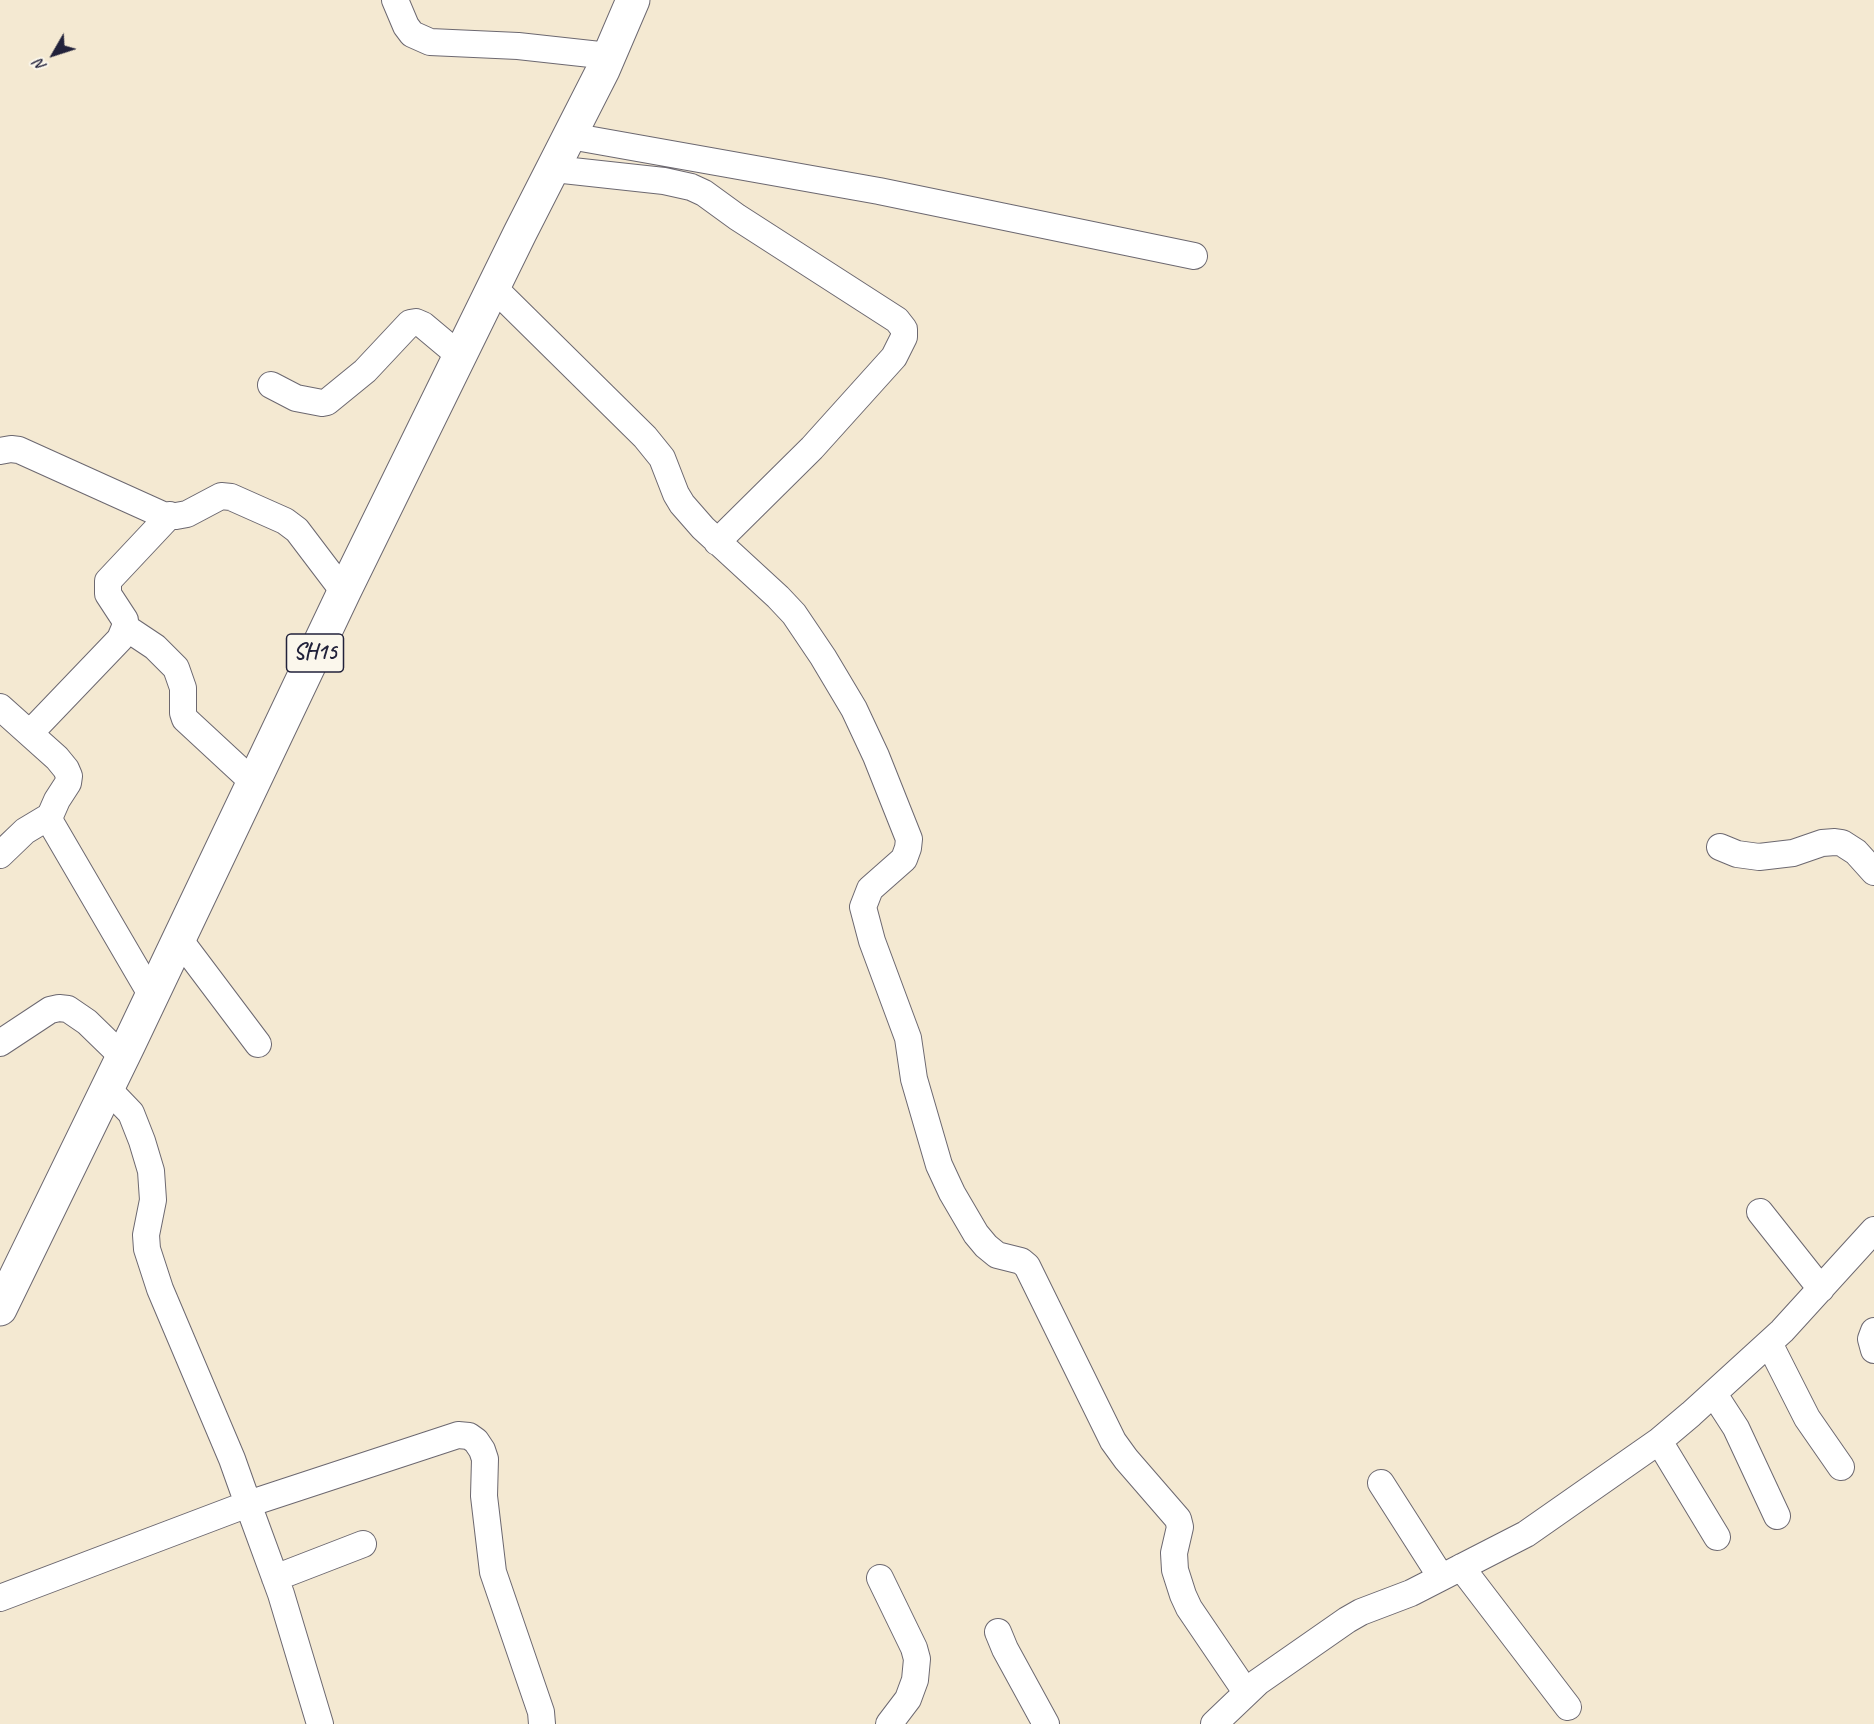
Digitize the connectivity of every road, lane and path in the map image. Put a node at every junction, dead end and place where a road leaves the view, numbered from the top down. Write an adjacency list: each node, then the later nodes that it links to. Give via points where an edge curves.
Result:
1 (395, 0): 3 (street, via 412,34 430,42)
2 (633, 0): 3 (main road, SH15)
3 (609, 56): 4 (main road, SH15)
4 (570, 136): 5 (main road, SH15); 6 (street, via 879,191)
5 (554, 169): 7 (main road, SH15); 12 (street, via 691,187 897,320 904,329 894,357 812,448)
6 (1194, 256)
7 (494, 288): 8 (main road, SH15); 12 (street, via 645,437 662,458 676,494)
8 (460, 356): 9 (street, via 416,322 410,323 365,371 327,402 296,398); 13 (main road, SH15)
9 (270, 385)
10 (0, 451): 11 (street, via 19,450)
11 (170, 515): 13 (street, via 187,514 221,496 231,497 297,530); 14 (street, via 108,581 108,594)
12 (717, 542): 48 (street, via 794,614 823,657 854,709 909,839 904,859 870,889 863,907 908,1038 914,1078 943,1175 986,1246 997,1255 1027,1266 1113,1441 1178,1519 1175,1570 1183,1595)
13 (344, 591): 17 (main road, SH15)
14 (125, 627): 16 (street, via 120,639); 17 (street, via 155,647 176,668 183,688 185,719)
15 (0, 707): 16 (street)
16 (30, 733): 18 (street, via 57,758 69,776)
17 (253, 783): 22 (main road, SH15)
18 (50, 816): 20 (street, via 25,831); 23 (street, via 55,831)
19 (1720, 847): 21 (street, via 1759,857 1793,853 1822,843 1842,843)
20 (0, 855)
21 (1874, 872)
22 (179, 939): 23 (main road, SH15); 25 (street)
23 (152, 996): 26 (main road, SH15)
24 (0, 1043): 26 (street, via 50,1010 68,1009)
25 (258, 1044)
26 (123, 1057): 27 (main road, SH15)
27 (107, 1088): 31 (main road, SH15); 39 (street, via 131,1113 137,1127 151,1171 153,1200 147,1249)
28 (1760, 1212): 30 (street)
29 (1874, 1230): 30 (street)
30 (1821, 1289): 33 (street)
31 (0, 1309)
32 (1874, 1331): 34 (street)
33 (1769, 1343): 35 (street); 37 (street, via 1807,1418)
34 (1874, 1350)
35 (1714, 1394): 36 (street); 40 (street, via 1736,1428)
36 (1659, 1441): 41 (street); 43 (street, via 1526,1534)
37 (1841, 1467)
38 (1381, 1483): 43 (street)
39 (249, 1503): 44 (street); 46 (street); 51 (street, via 458,1435 476,1441 485,1460 484,1496 493,1572)
40 (1777, 1516)
41 (1717, 1537)
42 (363, 1544): 44 (street)
43 (1451, 1572): 48 (street, via 1347,1620); 49 (street)
44 (275, 1578): 50 (street)
45 (880, 1578): 52 (street, via 917,1659 908,1699)
46 (0, 1598)
47 (998, 1632): 53 (street)
48 (1246, 1692): 54 (street)
49 (1568, 1707)
50 (320, 1724)
51 (542, 1724)
52 (889, 1724)
53 (1046, 1724)
54 (1214, 1724)

